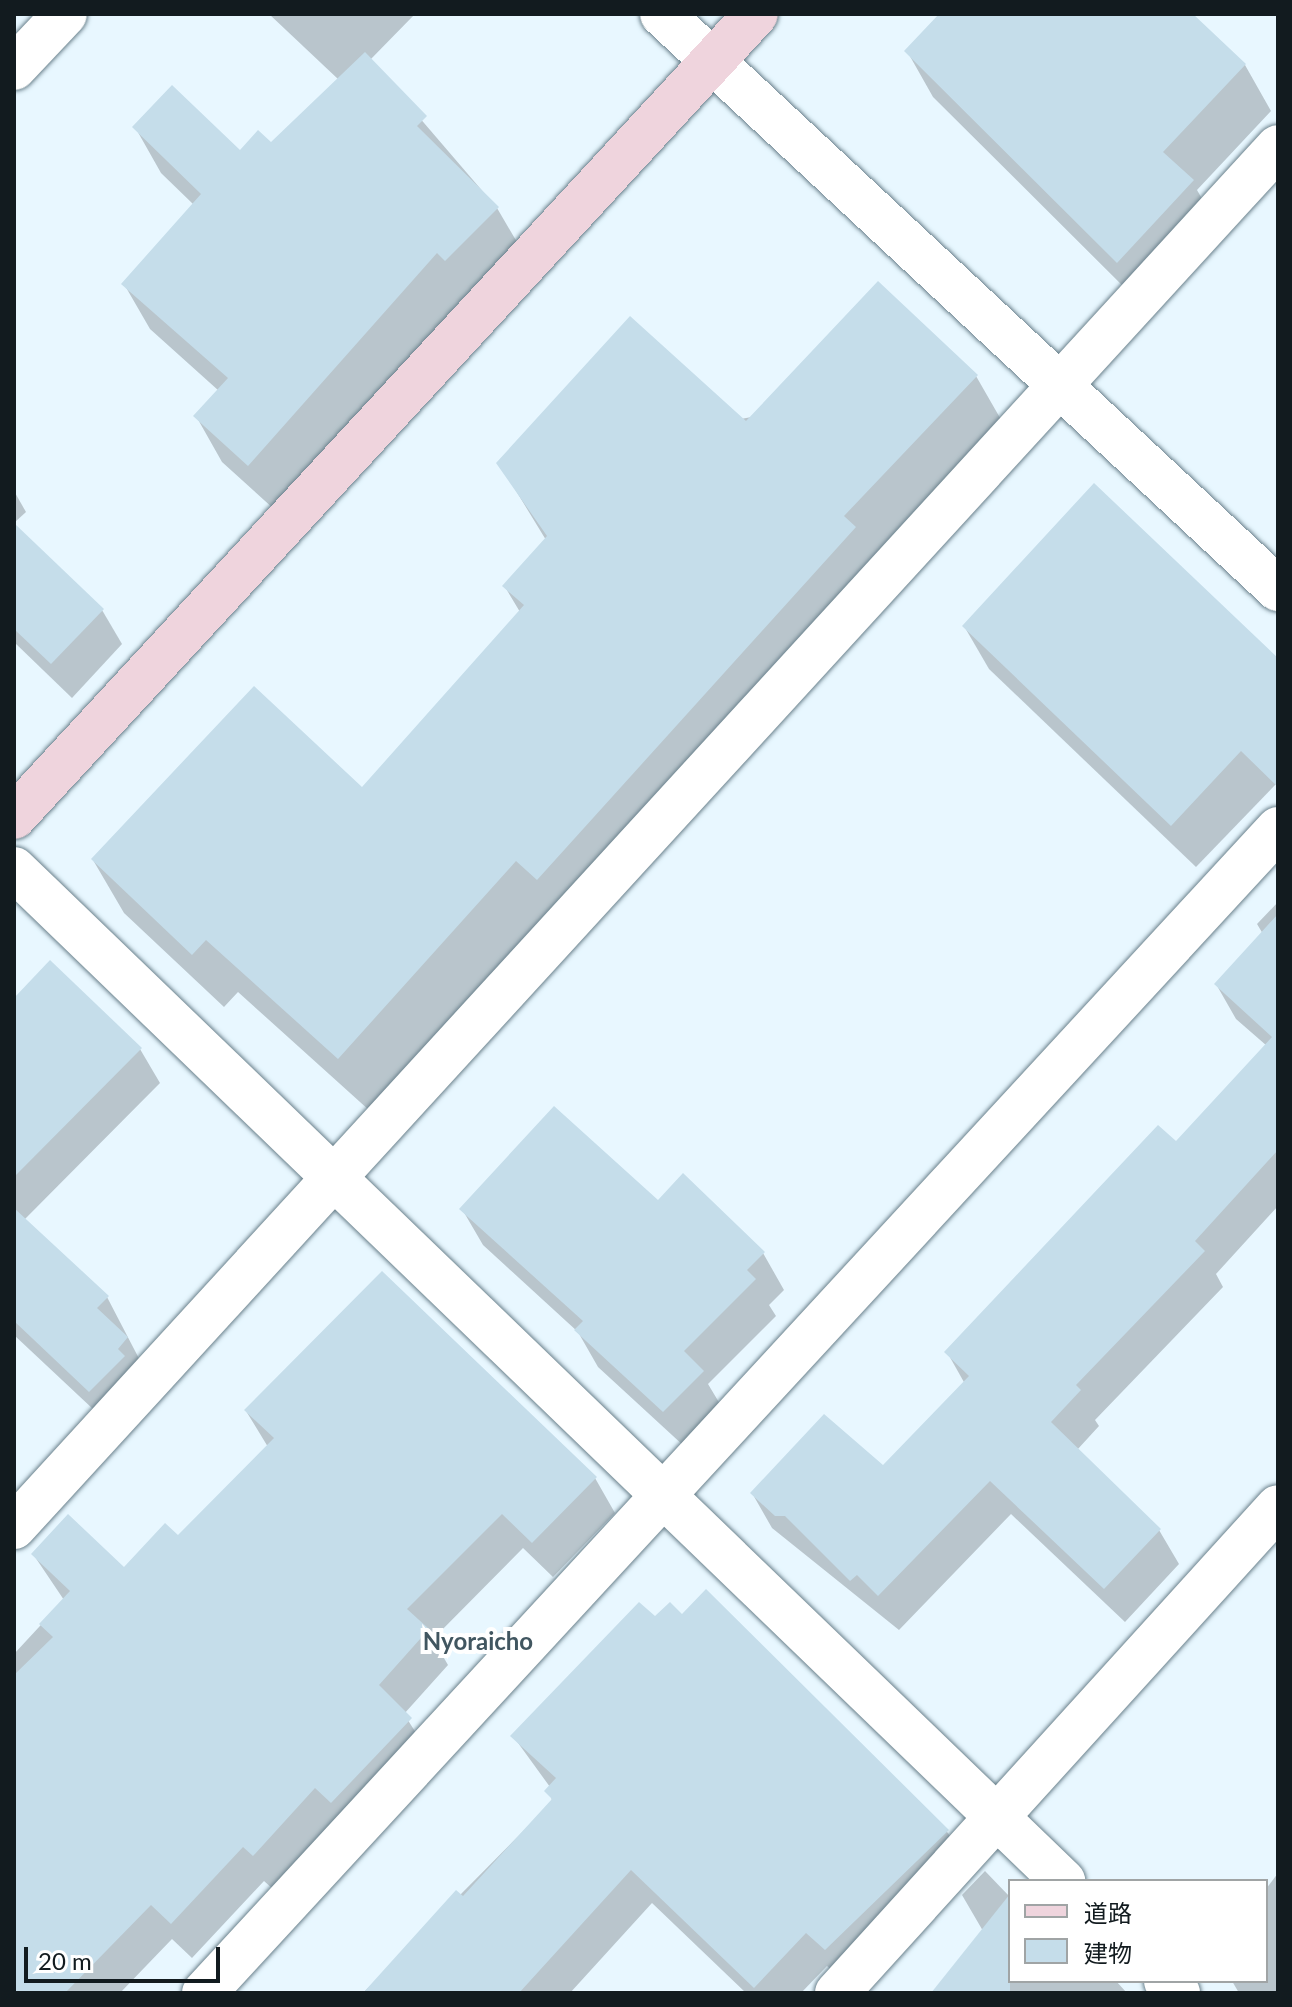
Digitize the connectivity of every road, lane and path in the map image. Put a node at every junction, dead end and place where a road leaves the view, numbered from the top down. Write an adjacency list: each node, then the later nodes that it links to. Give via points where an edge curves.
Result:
1 (65, 14): 5 (street)
2 (662, 14): 4 (street)
3 (756, 14): 4 (street)
4 (711, 63): 7 (street); 9 (street)
5 (14, 68)
6 (1278, 147): 7 (street)
7 (1064, 382): 8 (street); 12 (street)
8 (1278, 589)
9 (14, 817)
10 (1278, 829): 13 (street)
11 (14, 869): 12 (street)
12 (336, 1176): 13 (street); 15 (street)
13 (658, 1495): 16 (street); 18 (street)
14 (1278, 1507): 16 (street)
15 (14, 1527)
16 (995, 1815): 17 (street); 19 (street)
17 (1061, 1879)
18 (204, 1993)
19 (837, 1993)

